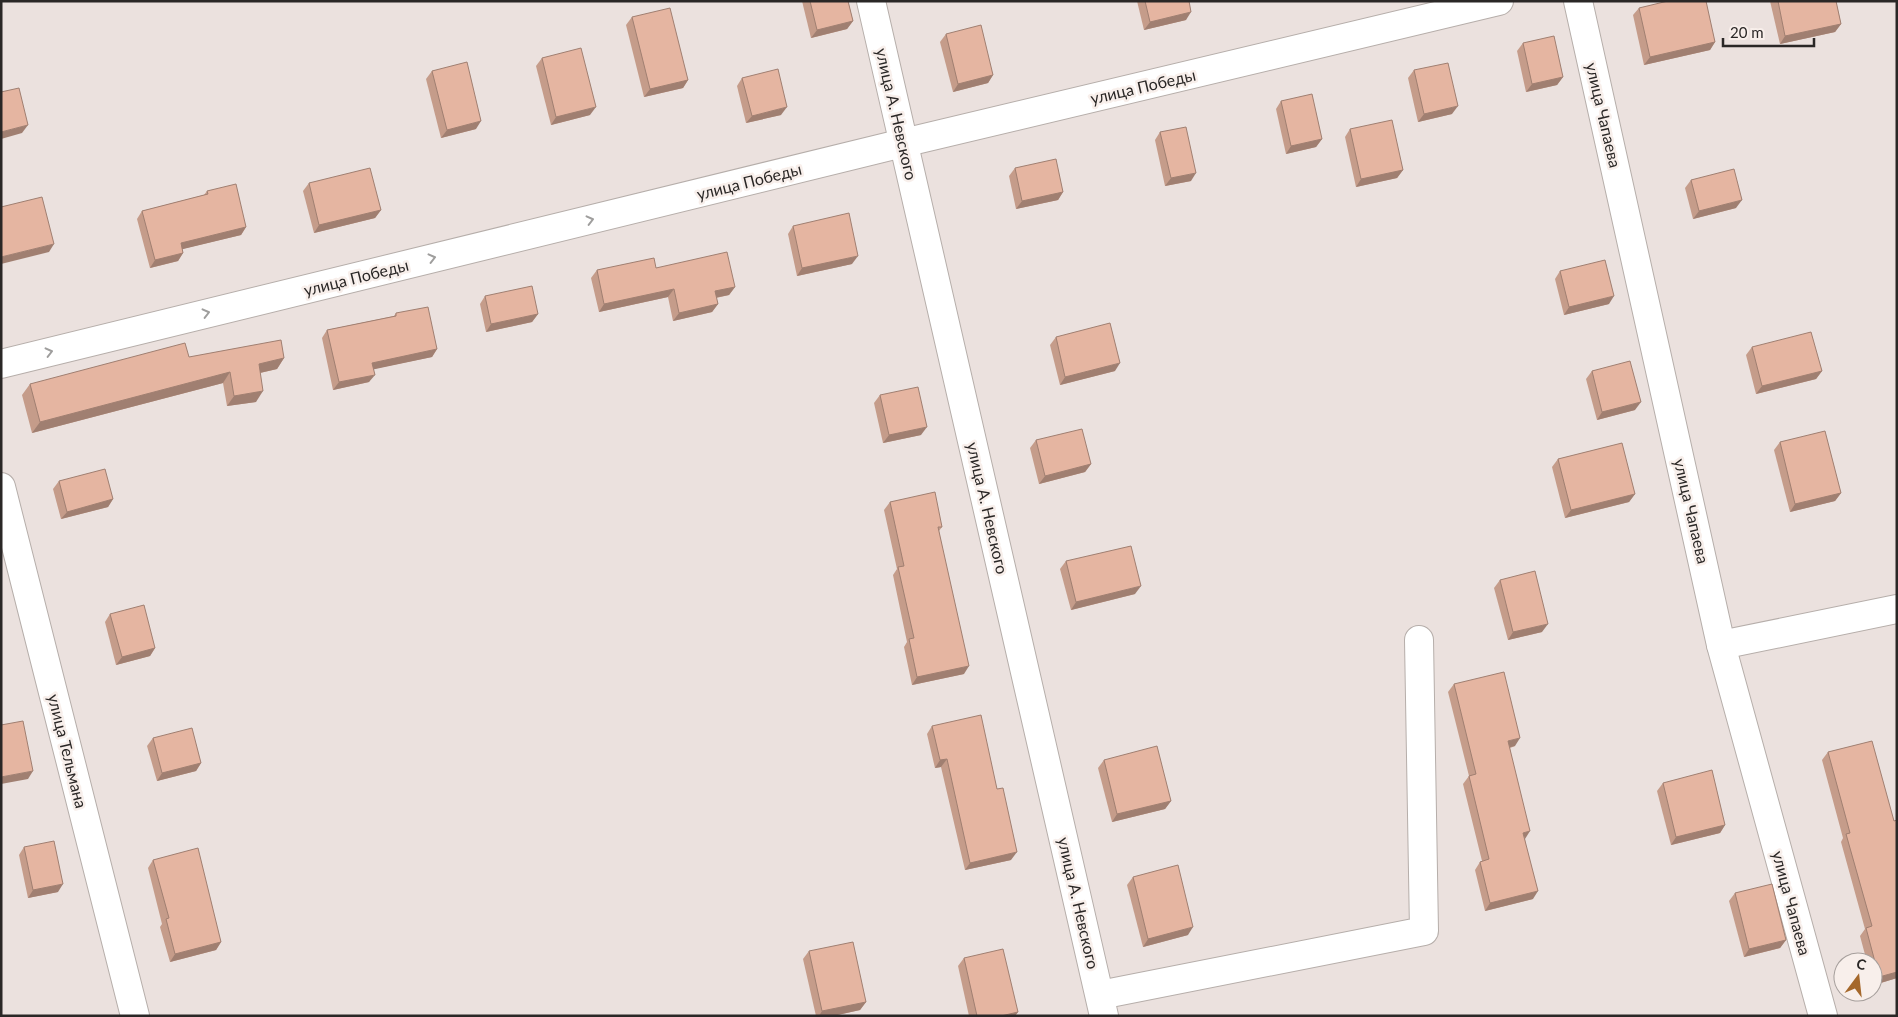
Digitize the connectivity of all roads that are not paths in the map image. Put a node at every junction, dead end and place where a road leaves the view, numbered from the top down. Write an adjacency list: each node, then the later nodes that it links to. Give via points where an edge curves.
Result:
1 (871, 1): 4 (street, улица А. Невского)
2 (1499, 1): 4 (street, улица Победы)
3 (1578, 1): 9 (street, улица Чапаева)
4 (903, 143): 5 (street, улица Победы, one-way to 4); 10 (street, улица А. Невского)
5 (1, 364)
6 (1, 487): 11 (street, улица Тельмана)
7 (1897, 609): 9 (street)
8 (1419, 640): 10 (street, via 1424,931)
9 (1721, 645): 12 (street, улица Чапаева)
10 (1102, 1006)
11 (135, 1016)
12 (1823, 1016)

